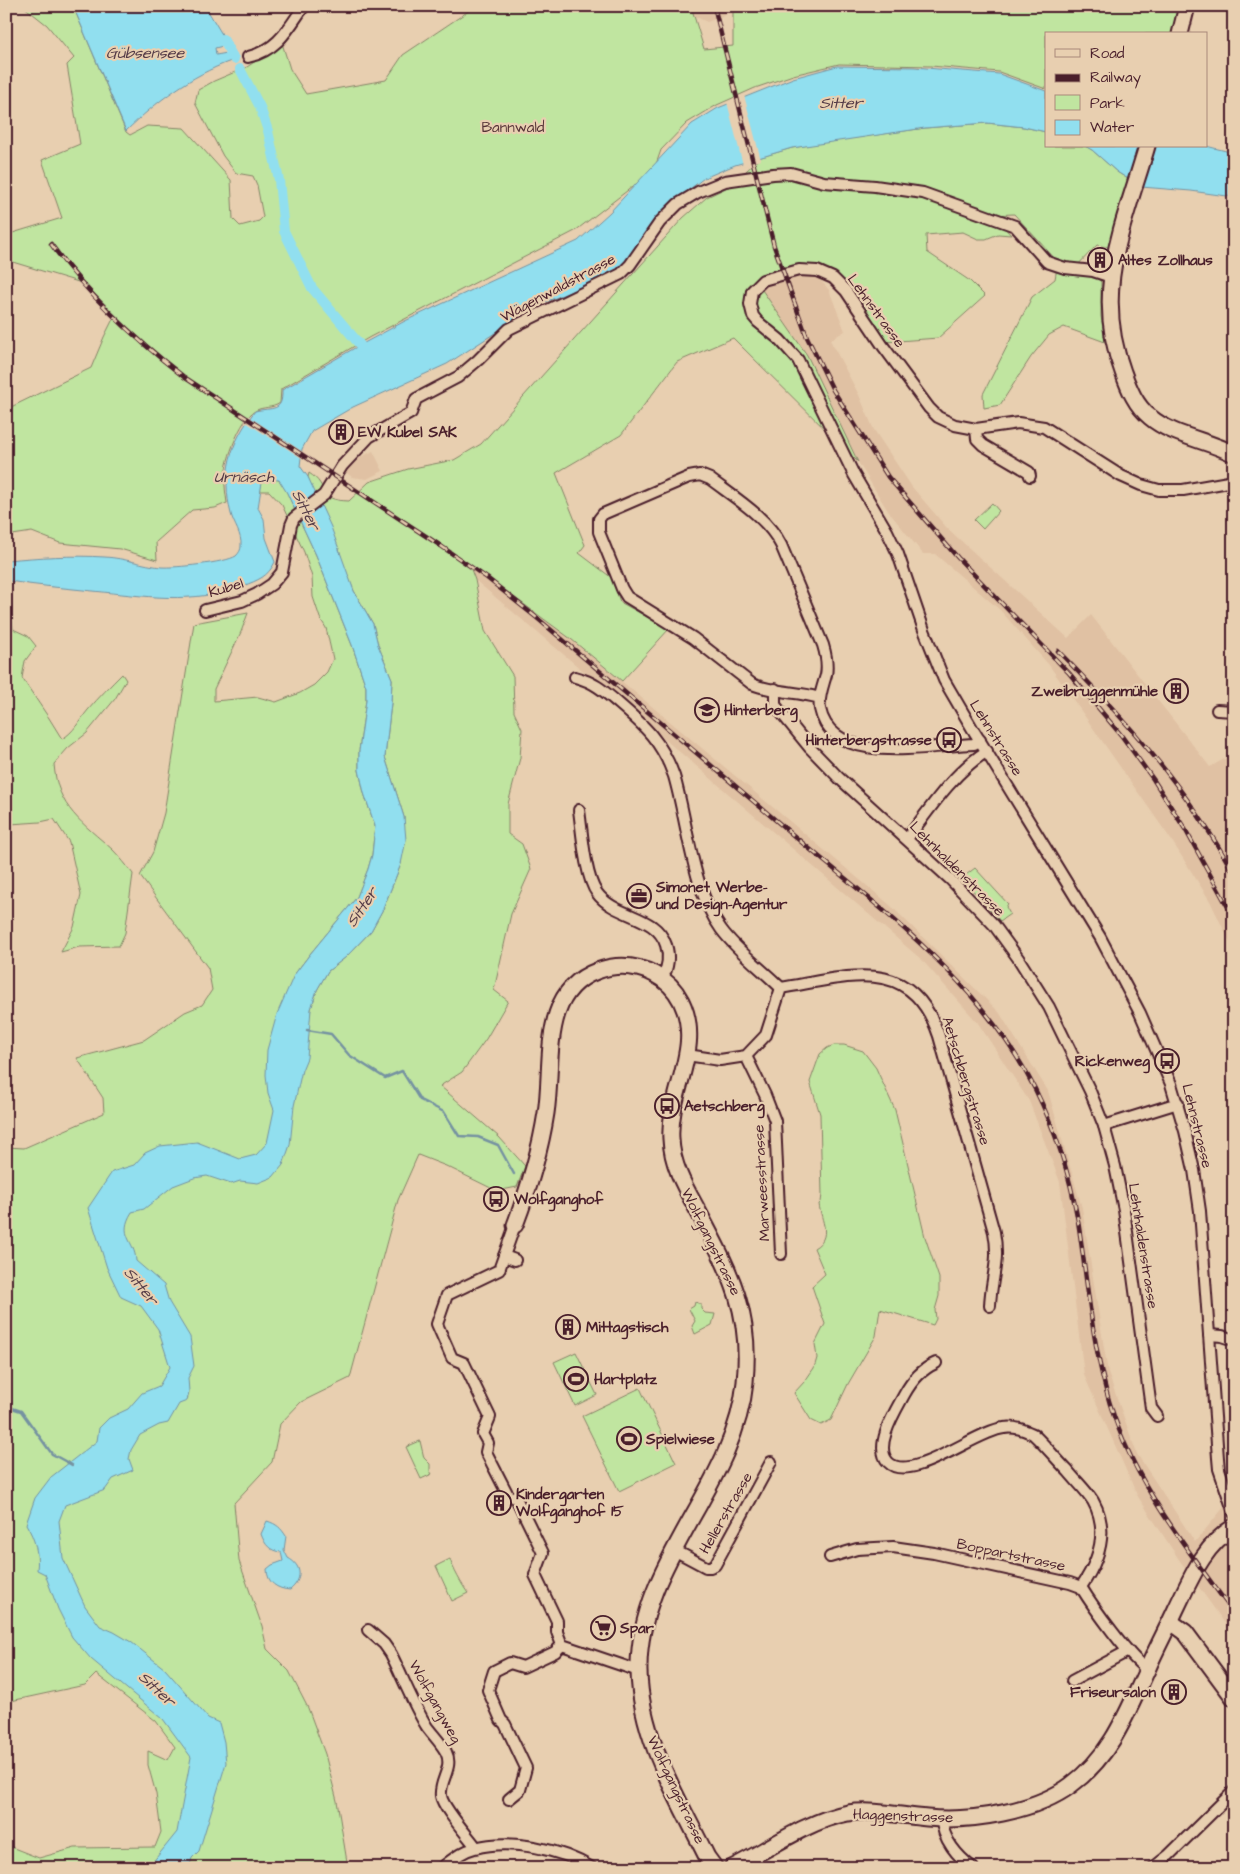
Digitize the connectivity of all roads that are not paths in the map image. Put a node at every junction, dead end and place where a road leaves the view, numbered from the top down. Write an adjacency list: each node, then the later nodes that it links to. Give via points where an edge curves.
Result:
1 (304, 6): 4 (street, via 274,46)
2 (1187, 6): 3 (street)
3 (1180, 32)
4 (248, 57)
5 (1146, 148): 6 (street)
6 (1111, 277): 8 (street, via 1109,308 1114,342 1126,380 1138,404 1166,428); 11 (street, Wägenwaldstrasse, via 1047,262 1015,226 923,193 824,182 791,173 724,181 678,204 660,222 621,274 509,329 458,377 416,399 411,413 369,437 342,466 324,496)
7 (976, 429): 9 (street, via 977,439 983,445 1029,472); 10 (street, Lehnstrasse, via 1018,423 1044,427 1121,476 1159,490 1183,490); 18 (street, Lehnstrasse, via 949,422 929,408 846,291 833,278 817,271 800,270 763,280 752,291 750,304 753,316 802,365 842,452 887,531 944,680)
8 (1234, 454)
9 (1030, 476)
10 (1234, 481)
11 (294, 518): 12 (street, Kubel, via 282,572 272,584 242,601)
12 (205, 610)
13 (575, 677): 23 (street, via 600,688 640,722 658,743 677,786 709,909 730,939)
14 (775, 689): 15 (street); 15 (street, via 752,684 698,642 627,597 599,532 599,519 603,514 700,475 710,479 762,520 782,545 824,645 826,673); 21 (street, Lehnhaldenstrasse, via 775,705 810,748)
15 (820, 698): 18 (street, via 822,715 829,728 839,738 857,746 907,748 974,744)
16 (1216, 710): 17 (street)
17 (1234, 711)
18 (980, 740): 19 (street, Lehnstrasse)
19 (987, 751): 21 (street, via 957,776); 26 (street, Lehnstrasse, via 1100,937 1157,1050)
20 (579, 810): 22 (street, via 592,886 612,907 649,923 660,933 669,956)
21 (907, 839): 27 (street, Lehnhaldenstrasse, via 974,903 1018,958 1067,1042)
22 (662, 979): 24 (street, Wolfgangstrasse, via 674,990 685,1011 690,1036); 28 (street, Wolfgangstrasse, via 635,967 611,967 583,978 563,998 553,1028 549,1096 541,1140 529,1188)
23 (781, 988): 25 (street, via 766,1035); 30 (street, Aetschbergstrasse, via 856,976 877,976 907,987 923,1002 939,1036 996,1242 997,1261)
24 (687, 1055): 25 (street, via 720,1060); 39 (street, Wolfgangstrasse, via 672,1116 672,1147 682,1181 719,1252 739,1300 746,1331 747,1359 742,1404 730,1440 715,1476)
25 (746, 1056): 29 (street, Marweesstrasse, via 775,1121)
26 (1178, 1103): 27 (street); 31 (street, Lehnstrasse, via 1199,1204)
27 (1104, 1126): 34 (street, Lehnhaldenstrasse, via 1124,1210 1151,1408)
28 (515, 1225): 44 (street, Wolfgangstrasse, via 510,1258 500,1270 447,1296 437,1324 452,1358 464,1363 490,1417 483,1434 488,1443 486,1452 508,1495 516,1498 543,1553 535,1575 557,1621)
29 (781, 1254)
30 (990, 1306)
31 (1209, 1335): 32 (street); 36 (street, Lehnstrasse, via 1218,1458)
32 (1234, 1340)
33 (936, 1363): 41 (street, via 928,1366 905,1393 885,1433 882,1445 887,1461 895,1467 908,1468 987,1432 1003,1428 1022,1429 1033,1434 1087,1493 1100,1518 1100,1548 1092,1571)
34 (1157, 1416)
35 (771, 1462): 39 (street, Hellerstrasse, via 715,1565 706,1566)
36 (1230, 1488): 37 (street, Lehnstrasse)
37 (1234, 1513)
38 (1234, 1527): 42 (street, Haggenstrasse, via 1205,1553)
39 (674, 1550): 47 (street, Wolfgangstrasse, via 648,1611)
40 (830, 1557): 41 (street, Boppartstrasse, via 857,1549 894,1547)
41 (1081, 1587): 45 (street, Boppartstrasse)
42 (1170, 1622): 46 (street, Haggenstrasse); 49 (street, via 1185,1632)
43 (368, 1630): 53 (street, Wolfgangweg, via 391,1654 426,1725 446,1752 448,1768 441,1786 441,1798)
44 (562, 1645): 47 (street); 51 (street, via 555,1652 523,1667 510,1664 494,1671 488,1690 526,1768 520,1790)
45 (1128, 1651): 46 (street, Boppartstrasse); 48 (street)
46 (1147, 1668): 52 (street, Haggenstrasse, via 1112,1742 1087,1772 1070,1786 1046,1800 1019,1809)
47 (638, 1669): 56 (street, Wolfgangstrasse, via 645,1720 656,1752)
48 (1072, 1680)
49 (1234, 1698)
50 (1234, 1791): 59 (street)
51 (509, 1799)
52 (942, 1819): 57 (street, Haggenstrasse, via 869,1812 847,1814 810,1826); 58 (street, via 948,1842)
53 (476, 1847): 54 (street); 55 (street, via 540,1848 565,1854)
54 (441, 1868)
55 (592, 1868)
56 (715, 1868)
57 (732, 1868)
58 (973, 1868)
59 (1153, 1868)

